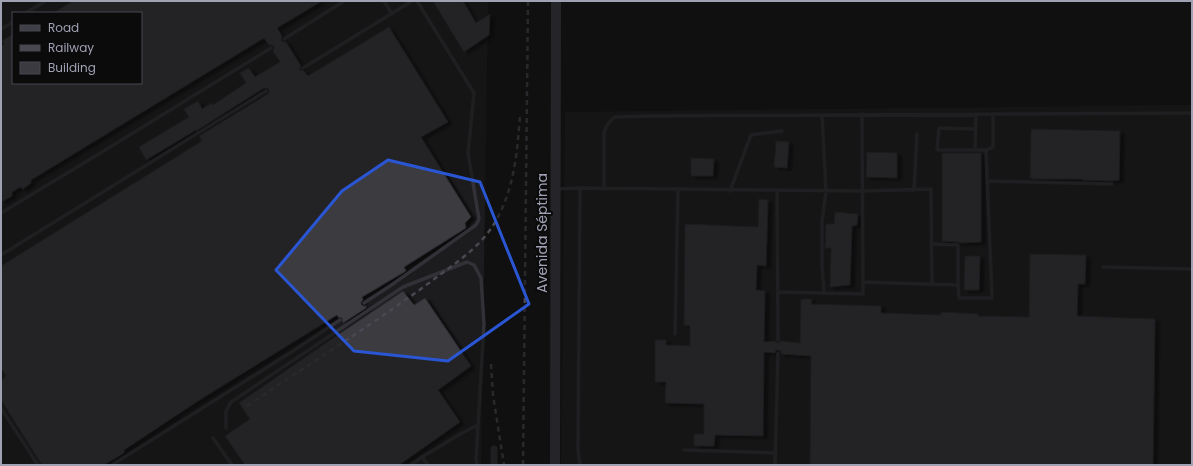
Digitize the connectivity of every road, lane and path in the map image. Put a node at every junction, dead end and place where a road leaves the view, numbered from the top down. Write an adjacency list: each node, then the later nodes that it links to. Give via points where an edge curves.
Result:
1 (45, 1): 7 (lane)
2 (344, 1): 11 (lane)
3 (384, 1): 8 (lane)
4 (412, 1): 8 (lane)
5 (417, 1): 46 (lane, via 474,93 468,153 479,219 476,224)
6 (556, 1): 28 (street, Avenida Séptima)
7 (28, 12)
8 (392, 14): 13 (lane)
9 (12, 23): 10 (lane)
10 (1, 29)
11 (284, 39)
12 (271, 48): 36 (lane)
13 (302, 68)
14 (266, 91): 38 (lane)
15 (1192, 113): 18 (lane)
16 (862, 114): 17 (lane); 19 (lane); 35 (lane)
17 (976, 114): 18 (lane); 20 (lane)
18 (993, 114): 24 (lane, via 993,147)
19 (822, 115): 29 (lane, via 615,117 606,126 604,133); 34 (lane)
20 (976, 129): 23 (lane); 23 (lane, via 939,128 937,149)
21 (782, 131): 31 (lane, via 751,135)
22 (917, 134): 32 (lane)
23 (975, 150): 24 (lane)
24 (986, 150): 25 (lane)
25 (987, 181): 26 (lane); 43 (lane, via 992,298 959,298)
26 (1112, 184)
27 (580, 188): 28 (lane); 29 (lane); 67 (lane)
28 (556, 189): 66 (street, Avenida Séptima)
29 (604, 189): 30 (lane)
30 (678, 190): 31 (lane); 48 (lane)
31 (730, 190): 33 (lane)
32 (914, 190): 35 (lane); 37 (lane, via 931,189)
33 (778, 191): 34 (lane); 44 (lane)
34 (826, 191): 35 (lane); 45 (lane, via 822,222)
35 (863, 192): 41 (lane)
36 (1, 213)
37 (932, 244): 42 (lane); 43 (lane, via 958,245)
38 (1, 255)
39 (1103, 267): 40 (lane)
40 (1192, 269)
41 (863, 282): 42 (lane); 45 (lane, via 863,294)
42 (932, 285): 43 (lane)
43 (958, 285)
44 (779, 292): 45 (lane); 49 (lane)
45 (824, 293)
46 (364, 303)
47 (340, 320): 60 (lane)
48 (675, 334)
49 (778, 340)
50 (778, 353): 57 (lane)
51 (1, 408): 59 (lane)
52 (478, 425): 53 (lane, via 484,324 480,278 474,264 467,262 403,286 231,402 226,411); 58 (lane); 64 (lane)
53 (226, 428)
54 (213, 438): 61 (lane)
55 (494, 449): 65 (street)
56 (684, 450): 57 (lane)
57 (776, 453): 68 (lane)
58 (422, 457): 62 (lane); 63 (lane)
59 (38, 465)
60 (112, 465)
61 (232, 465)
62 (411, 465)
63 (428, 465)
64 (477, 465)
65 (494, 465)
66 (555, 465)
67 (580, 465)
68 (775, 465)

